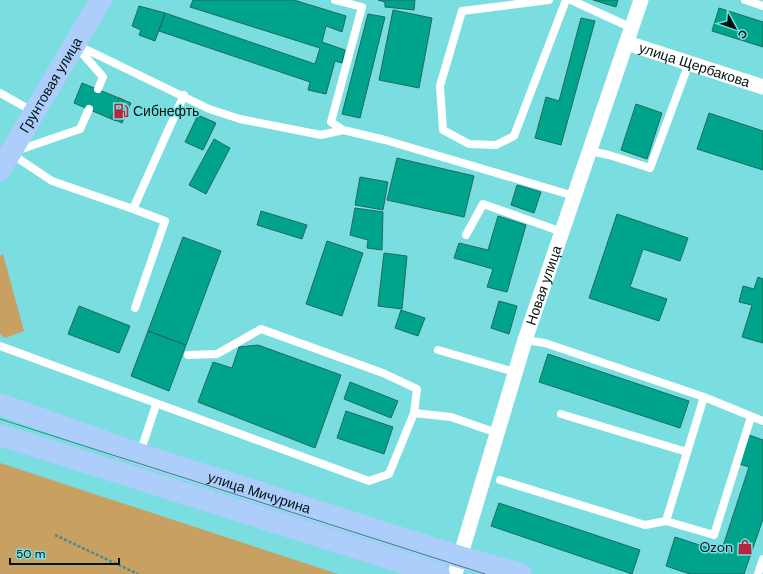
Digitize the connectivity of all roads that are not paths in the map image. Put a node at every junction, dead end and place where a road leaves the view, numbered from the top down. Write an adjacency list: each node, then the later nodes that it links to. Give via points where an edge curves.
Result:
1 (101, 0): 11 (main road, Грунтовая улица)
2 (335, 0): 19 (lane, via 362,7 331,122)
3 (549, 0): 4 (lane, via 462,11 440,86 442,130 469,144 496,145 514,136)
4 (566, 0)
5 (571, 0): 9 (lane)
6 (641, 0): 9 (street, Новая улица)
7 (745, 0): 8 (lane)
8 (763, 6)
9 (632, 28): 10 (street, Новая улица)
10 (627, 43): 12 (street, улица Щербакова); 20 (street, Новая улица)
11 (74, 44): 14 (lane, via 103,77); 16 (lane); 18 (main road, Грунтовая улица)
12 (689, 62): 13 (street, улица Щербакова); 20 (lane, via 650,168)
13 (763, 87)
14 (98, 89)
15 (0, 94): 18 (lane)
16 (184, 95): 19 (lane, via 209,109 240,119 321,135); 23 (lane)
17 (89, 109): 21 (lane, via 80,129)
18 (35, 113): 21 (main road, Грунтовая улица)
19 (343, 130): 22 (lane)
20 (590, 151): 22 (street, Новая улица)
21 (5, 162): 23 (lane)
22 (574, 196): 24 (street, Новая улица)
23 (133, 209): 26 (lane, via 165,221)
24 (562, 232): 25 (lane, via 483,204); 27 (street, Новая улица)
25 (466, 236)
26 (135, 308)
27 (525, 340): 31 (street, Новая улица); 32 (lane, via 545,344)
28 (0, 346): 34 (lane)
29 (438, 350): 31 (lane)
30 (188, 355): 35 (lane, via 217,354 261,328 383,373 417,389)
31 (515, 372): 39 (street, Новая улица)
32 (704, 397): 37 (lane); 41 (lane)
33 (0, 404): 42 (main road, улица Мичурина)
34 (156, 405): 35 (lane, via 369,481 389,474); 42 (lane)
35 (414, 412): 39 (lane, via 451,417)
36 (561, 414): 41 (lane)
37 (751, 417): 38 (lane); 44 (lane, via 714,535)
38 (763, 421)
39 (497, 433): 46 (street, Новая улица)
40 (0, 435): 47 (main road, улица Мичурина)
41 (687, 452): 44 (lane)
42 (139, 454): 46 (main road, улица Мичурина)
43 (500, 480): 44 (lane, via 645,525)
44 (666, 521)
45 (763, 559): 49 (lane)
46 (457, 566): 48 (main road, улица Мичурина)
47 (439, 574)
48 (521, 574)
49 (758, 574)

